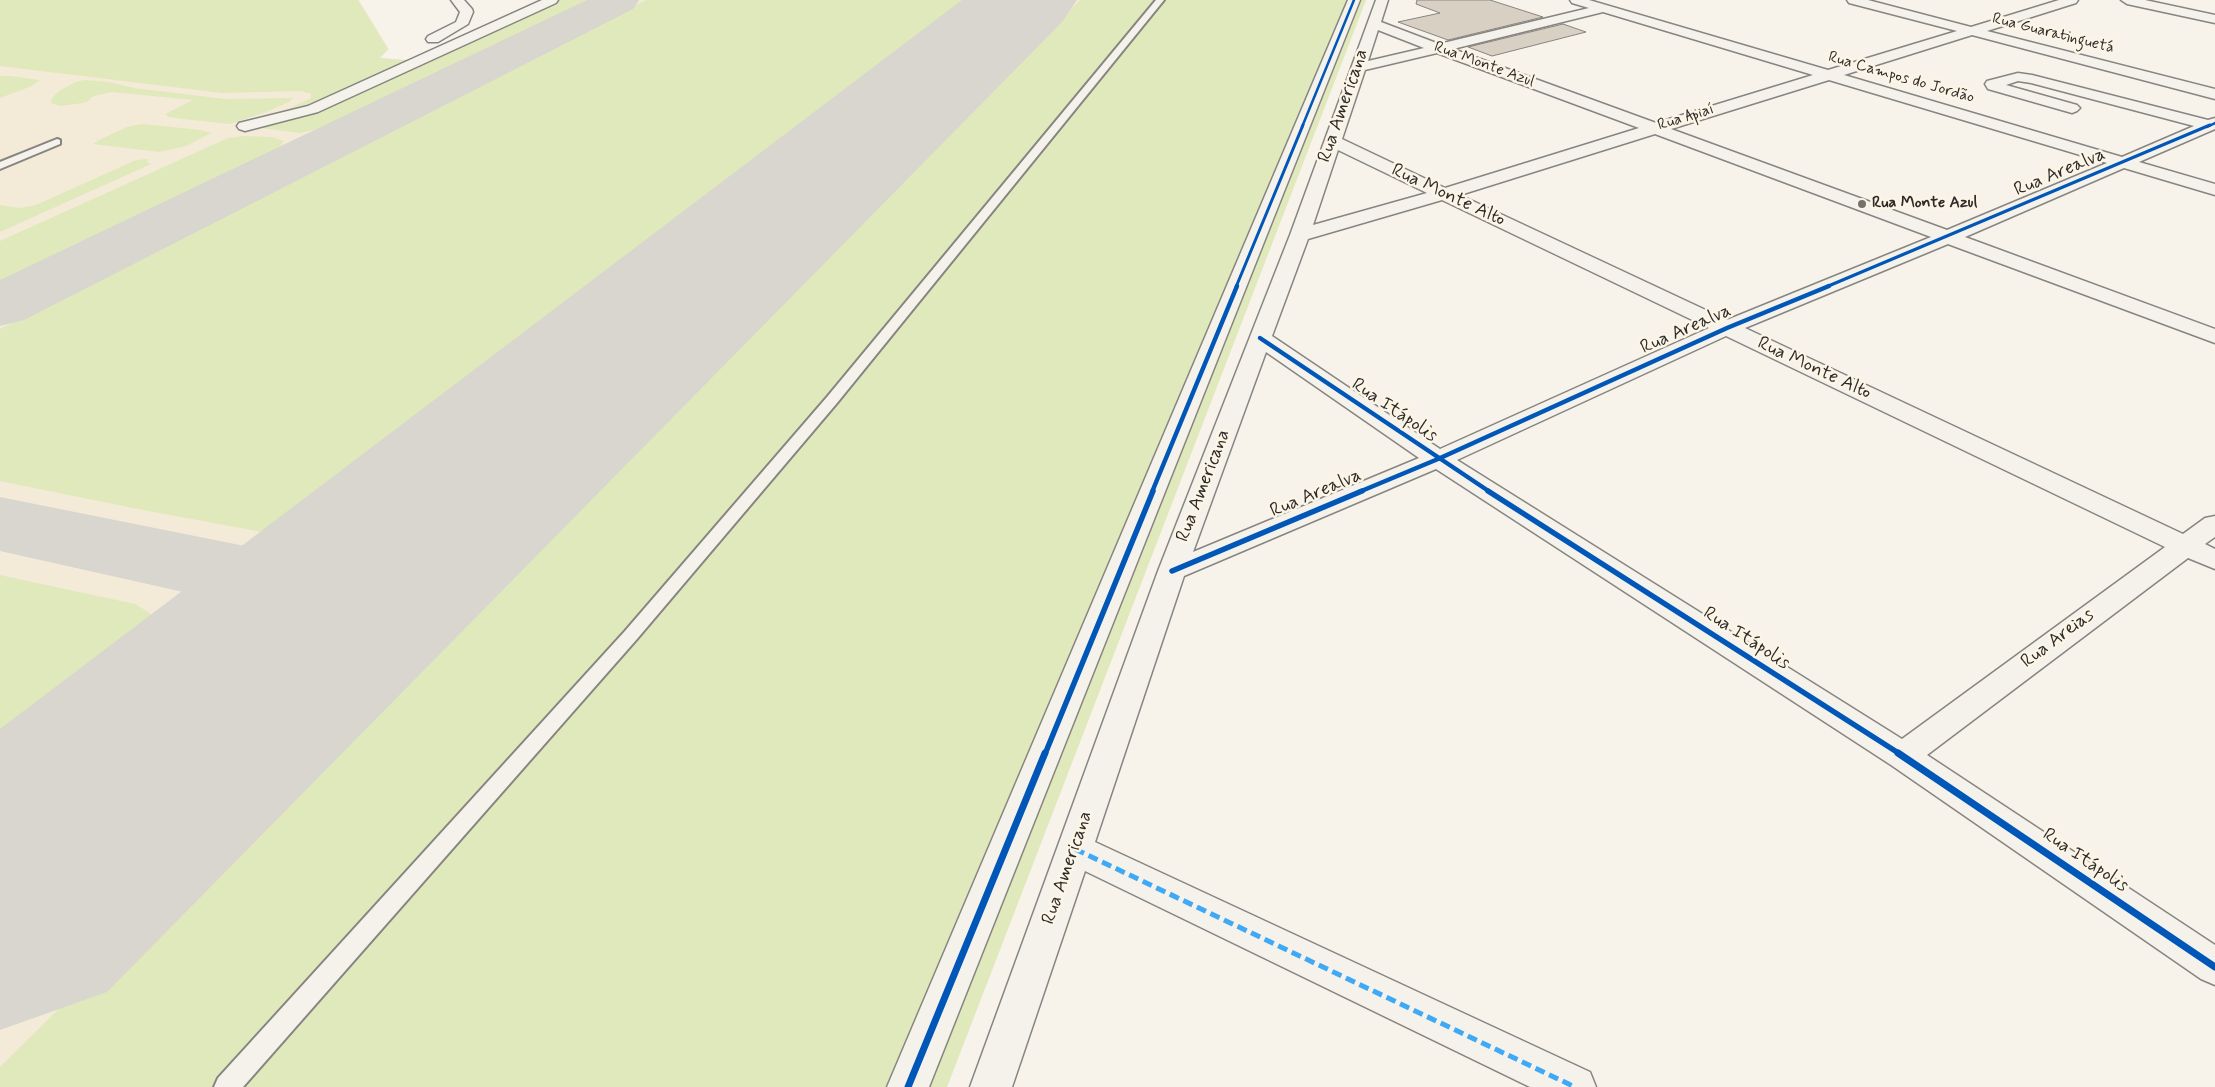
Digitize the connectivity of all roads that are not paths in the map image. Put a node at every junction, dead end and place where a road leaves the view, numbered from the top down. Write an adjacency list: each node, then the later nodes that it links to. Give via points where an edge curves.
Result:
1 (458, 0): 15 (street, via 467,12 461,24)
2 (552, 0): 21 (street, via 313,109)
3 (1160, 0): 42 (lane, via 832,400 644,620)
4 (1354, 0): 43 (street)
5 (1576, 0): 10 (street, Rua Campos do Jordão)
6 (1853, 0): 13 (street, Rua Guaratinguetá)
7 (2072, 0): 13 (street, Rua Apiaí)
8 (2127, 0): 12 (street)
9 (1630, 2): 10 (street)
10 (1603, 8): 14 (street); 17 (street, Rua Campos do Jordão)
11 (1377, 12): 14 (street, Rua Monte Azul); 16 (street, Rua Americana)
12 (2215, 20)
13 (1971, 31): 17 (street, Rua Apiaí); 18 (street, Rua Guaratinguetá)
14 (1438, 48): 16 (street); 22 (street, Rua Monte Azul)
15 (407, 52)
16 (1357, 68): 23 (street, Rua Americana)
17 (1828, 74): 22 (street, Rua Apiaí); 25 (street, Rua Campos do Jordão)
18 (2215, 94)
19 (2072, 108): 20 (street, via 1992,84 2018,77 2032,79)
20 (2212, 124): 25 (street, Rua Arealva)
21 (244, 126)
22 (1656, 128): 28 (street, Rua Apiaí); 30 (street, Rua Monte Azul)
23 (1332, 140): 28 (street, Rua Monte Alto); 29 (street, Rua Americana)
24 (57, 142): 26 (lane)
25 (2125, 162): 27 (street, Rua Campos do Jordão); 30 (street, Rua Arealva)
26 (0, 166)
27 (2215, 190)
28 (1443, 194): 29 (street, Rua Apiaí); 31 (street, Rua Monte Alto)
29 (1300, 236): 33 (street, Rua Americana)
30 (1950, 236): 31 (street, Rua Arealva); 32 (street, Rua Monte Azul)
31 (1727, 328): 34 (street, Rua Arealva); 36 (street, Rua Monte Alto)
32 (2215, 336)
33 (1260, 338): 34 (street, Rua Itápolis); 38 (street, Rua Americana)
34 (1438, 459): 38 (street, Rua Arealva); 39 (street, Rua Itápolis)
35 (2215, 524): 36 (street, Rua Areias)
36 (2184, 545): 37 (street, Rua Monte Alto); 39 (street, Rua Areias)
37 (2215, 560)
38 (1172, 571): 40 (street, Rua Americana)
39 (1902, 756): 41 (street, Rua Itápolis)
40 (1074, 849): 44 (street, Rua Americana); 45 (street)
41 (2215, 967)
42 (227, 1087)
43 (908, 1087)
44 (991, 1087)
45 (1575, 1087)

